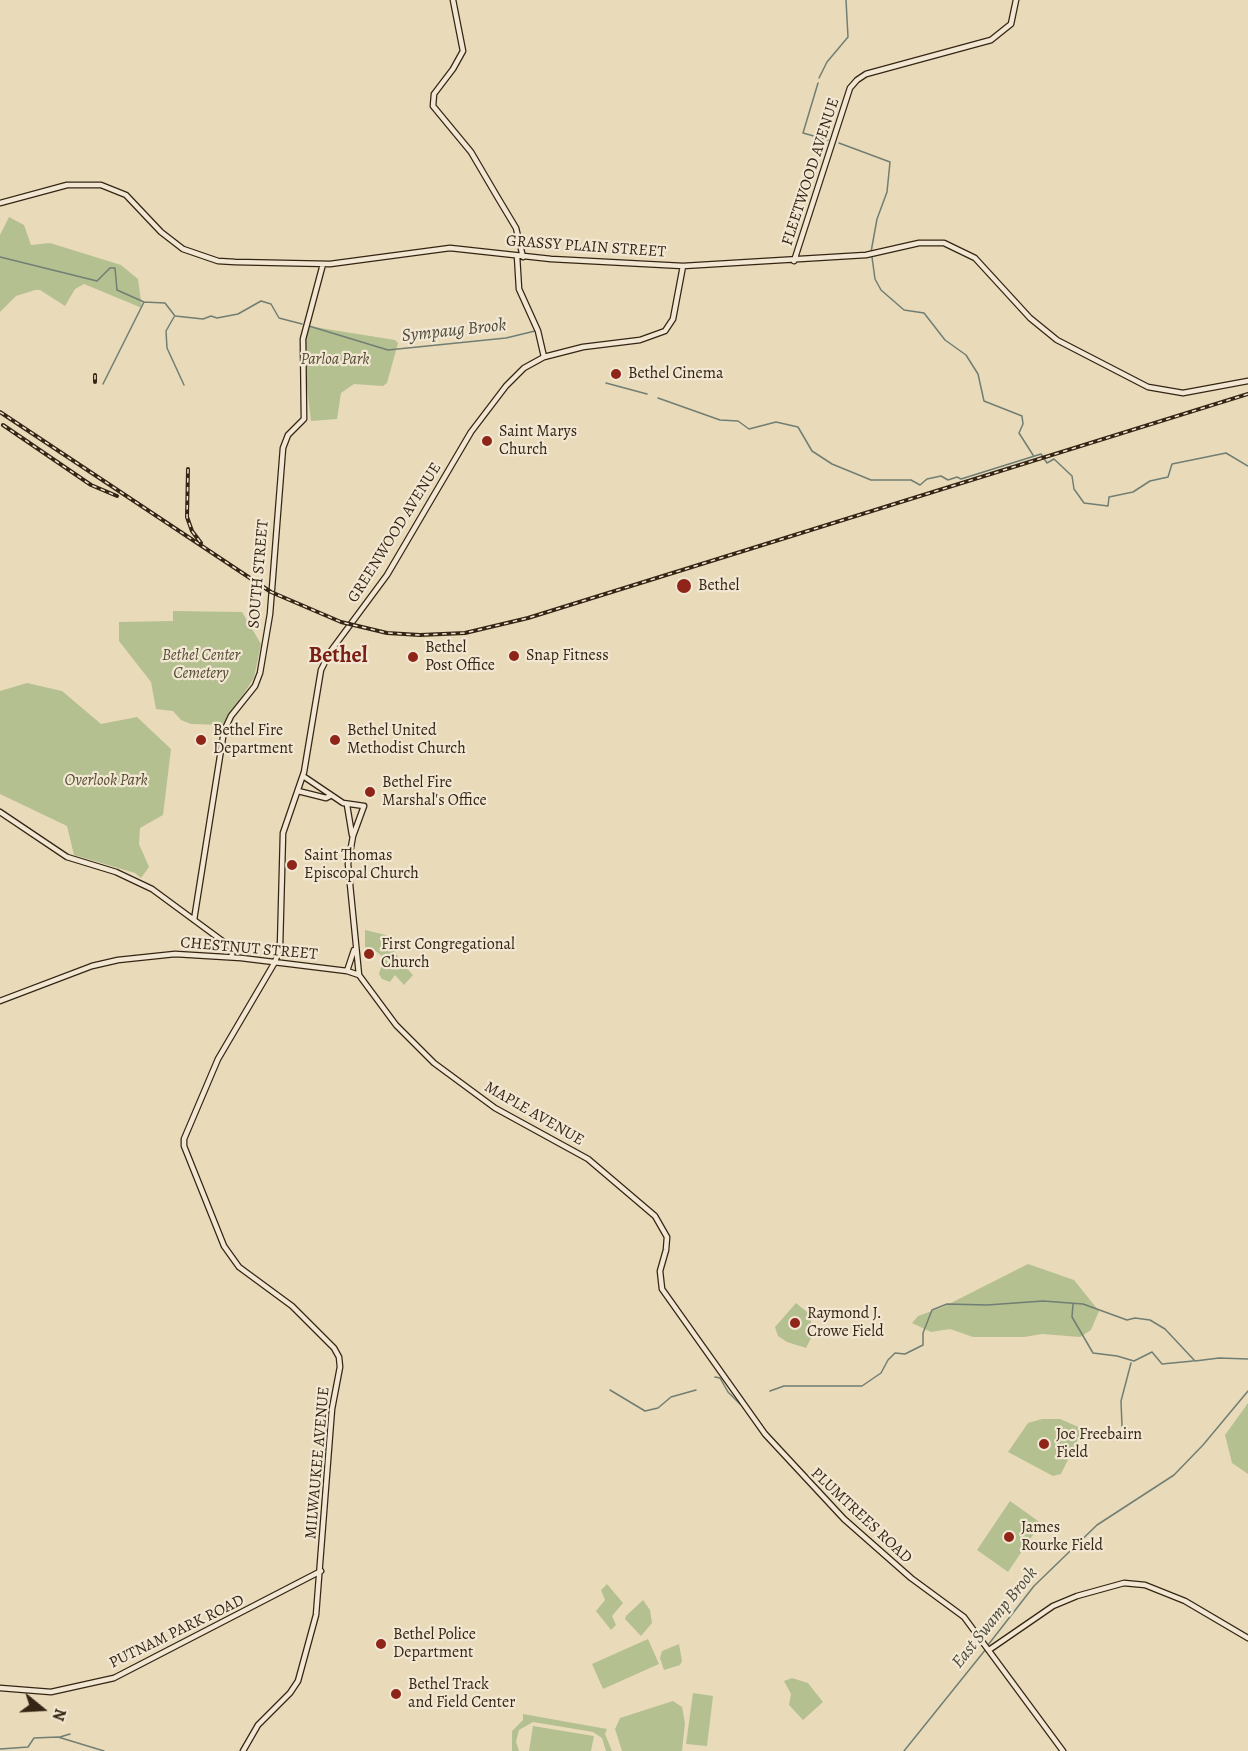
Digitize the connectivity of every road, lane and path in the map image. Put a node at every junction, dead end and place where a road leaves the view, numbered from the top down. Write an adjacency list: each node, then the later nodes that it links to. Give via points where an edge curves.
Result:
1 (453, 0): 4 (main road, via 463,51 434,94 433,106 471,152 516,228)
2 (1016, 0): 5 (main road, FLEETWOOD AVENUE, via 1011,24 991,40 866,74 850,88)
3 (0, 203): 6 (main road, GRASSY PLAIN STREET, via 67,185 101,184 126,195 171,241 195,254 235,262)
4 (520, 257): 6 (main road, GRASSY PLAIN STREET, via 450,248); 7 (main road, GRASSY PLAIN STREET); 8 (main road, via 519,290 538,331)
5 (794, 261): 7 (main road, GRASSY PLAIN STREET); 9 (main road, GRASSY PLAIN STREET, via 872,255 919,243 954,246 983,265 1030,318 1057,340 1148,387 1184,393)
6 (323, 264): 16 (main road, SOUTH STREET, via 303,339 304,419 288,435 283,448 270,614 260,673 224,731)
7 (683, 266): 8 (main road, GREENWOOD AVENUE, via 673,319 665,331 640,340)
8 (544, 357): 10 (main road, GREENWOOD AVENUE, via 515,376 485,411 387,575 330,652 317,684)
9 (1248, 381)
10 (303, 776): 11 (main road, GREENWOOD AVENUE); 12 (main road)
11 (298, 791): 12 (main road); 19 (main road, GREENWOOD AVENUE, via 284,833 281,938)
12 (330, 796): 13 (main road)
13 (347, 805): 15 (main road); 15 (main road, via 364,806)
14 (0, 812): 16 (main road, via 57,852 135,880)
15 (353, 836): 17 (main road, via 348,876)
16 (194, 920): 18 (main road, via 230,947)
17 (355, 944): 20 (main road); 21 (main road)
18 (232, 957): 19 (main road, CHESTNUT STREET); 22 (main road, CHESTNUT STREET, via 182,954 118,960 60,976)
19 (275, 962): 20 (main road, CHESTNUT STREET); 24 (main road, GREENWOOD AVENUE, via 218,1059 187,1128 184,1146 224,1246 239,1267 292,1306)
20 (347, 970): 21 (main road, CHESTNUT STREET)
21 (358, 975): 23 (main road, MAPLE AVENUE, via 396,1025 434,1063 495,1108 588,1159 655,1216 667,1239)
22 (0, 1001)
23 (660, 1282): 27 (main road, PLUMTREES ROAD, via 735,1394 797,1471 911,1578 964,1617)
24 (339, 1357): 25 (main road, MILWAUKEE AVENUE)
25 (321, 1571): 28 (main road, PUTNAM PARK ROAD, via 114,1678 51,1692); 29 (main road, MILWAUKEE AVENUE, via 316,1615 298,1681 258,1725)
26 (1248, 1638): 27 (main road, via 1185,1601 1145,1585 1124,1583 1053,1606)
27 (989, 1650): 30 (main road, PLUMTREES ROAD)
28 (0, 1688)
29 (243, 1751)
30 (1063, 1751)

